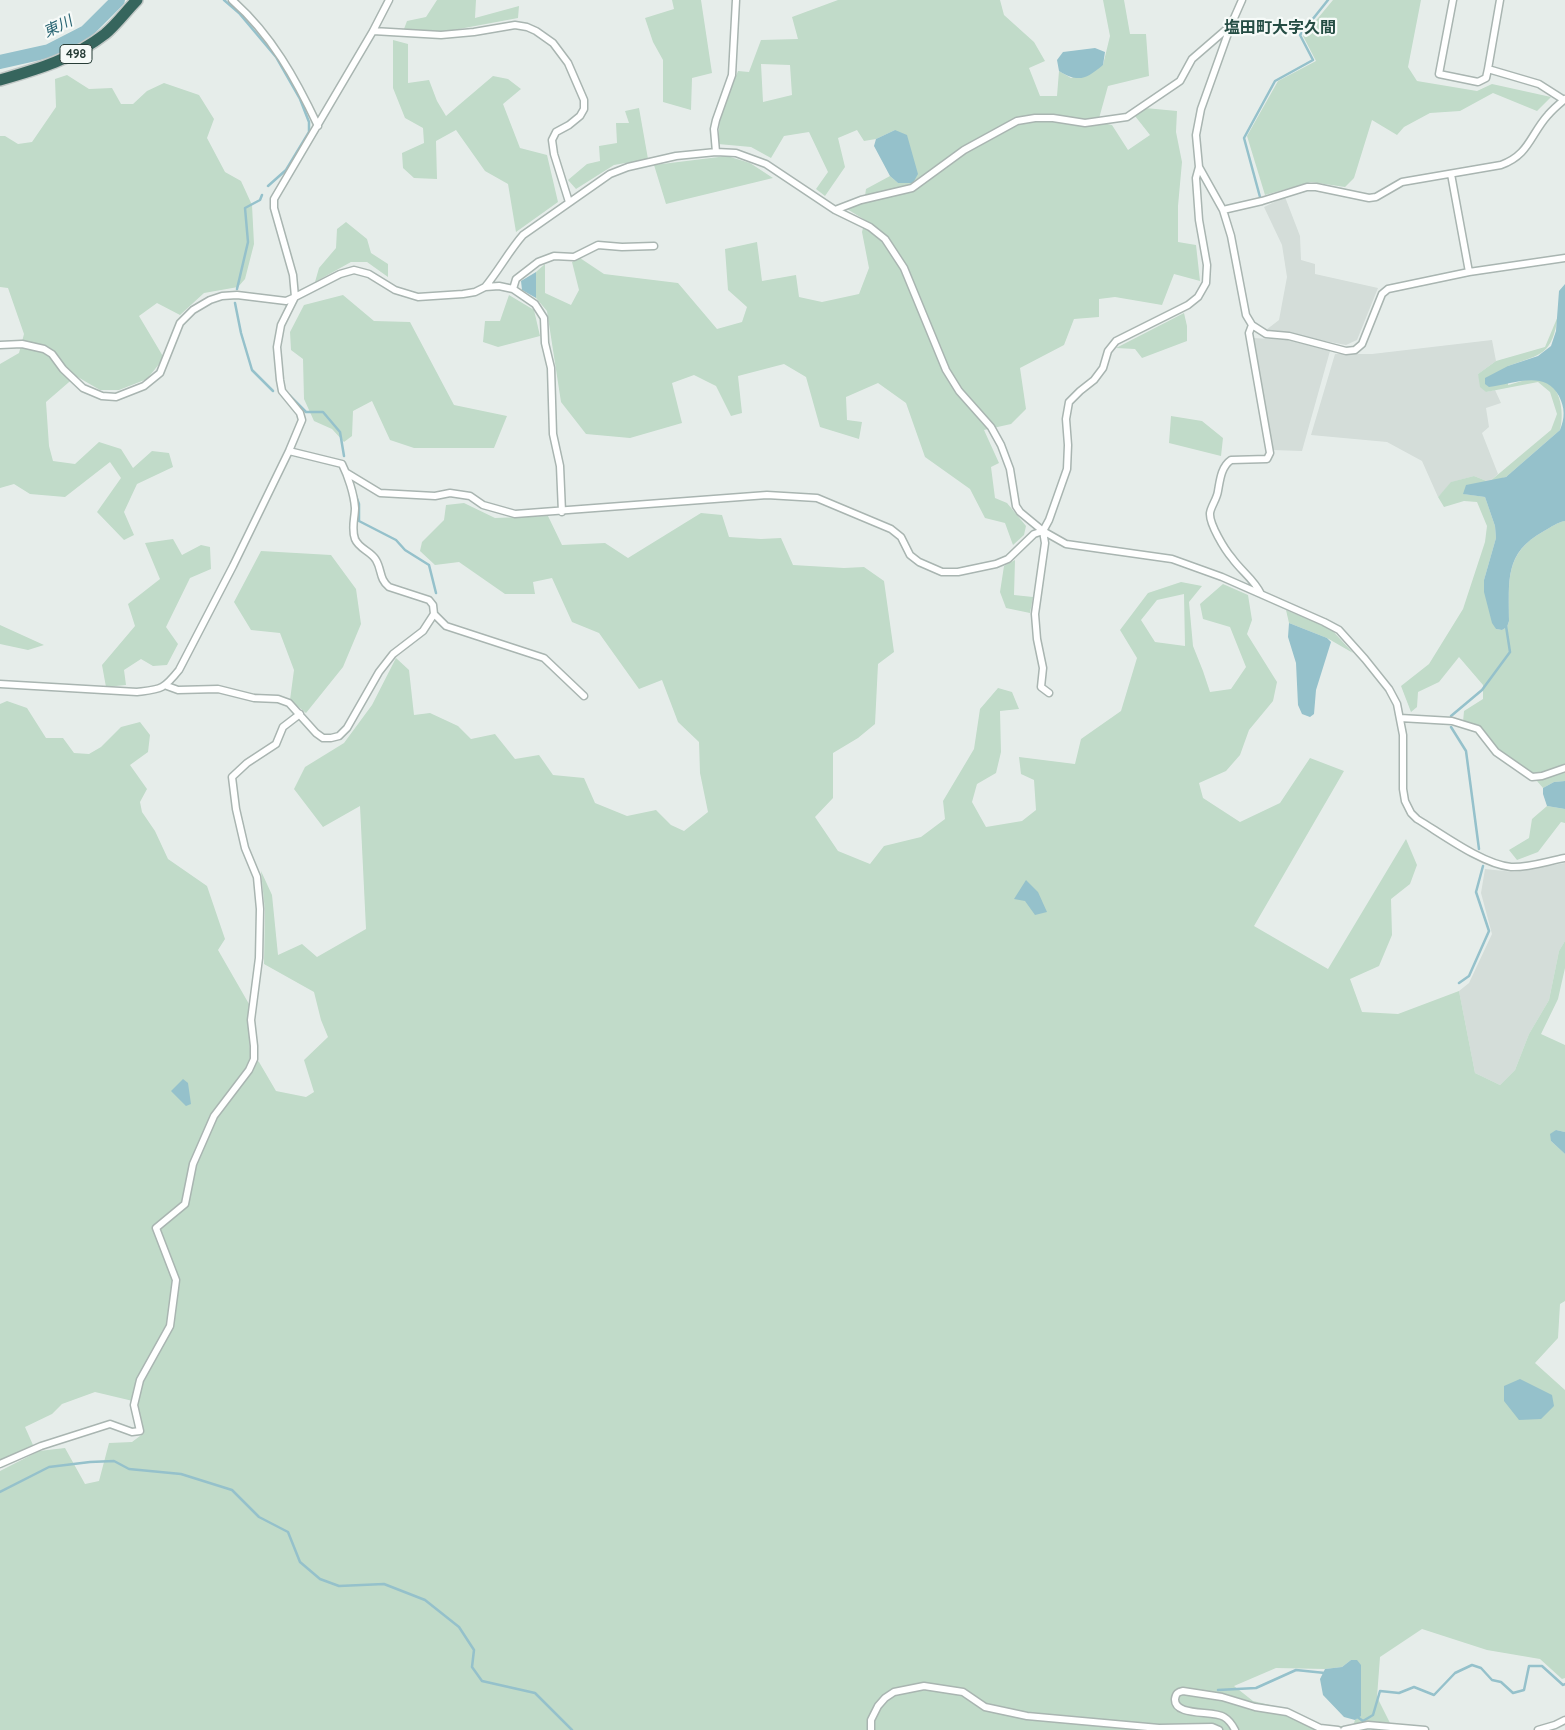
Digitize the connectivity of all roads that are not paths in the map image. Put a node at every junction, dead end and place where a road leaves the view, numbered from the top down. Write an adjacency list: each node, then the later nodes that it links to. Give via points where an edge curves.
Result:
1 (136, 0): 11 (highway, 498, via 106,33 78,53)
2 (232, 0): 13 (street, via 245,11 280,55)
3 (389, 0): 9 (street)
4 (736, 0): 14 (street, via 732,75 714,129)
5 (1242, 0): 8 (street)
6 (1453, 0): 10 (street, via 1440,74 1478,82 1486,78)
7 (1500, 0): 10 (street)
8 (1231, 26): 15 (street, via 1201,109 1196,135); 18 (street, via 1192,59 1180,81 1127,117 1085,123 1053,118 1017,122 964,150 912,188)
9 (373, 31): 13 (street); 17 (street, via 441,35 515,25 536,31 553,43 568,63 584,100 580,116 556,132 552,140)
10 (1488, 69): 12 (street, via 1539,84)
11 (0, 80)
12 (1564, 100): 16 (street, via 1547,116 1513,161)
13 (318, 126): 25 (street, via 274,199 293,275)
14 (716, 152): 17 (street, via 676,156 628,167 610,174); 18 (street, via 736,153 766,164)
15 (1199, 167): 19 (street); 31 (street, via 1196,178 1207,265 1206,283 1198,297 1188,305 1116,342 1094,380 1068,402 1067,469)
16 (1451, 174): 19 (street, via 1402,182 1376,197 1316,187); 22 (street)
17 (569, 202): 23 (street, via 523,235)
18 (835, 210): 31 (street, via 870,227 895,252 946,370 959,391 991,427 1001,445 1010,470 1016,506)
19 (1223, 210): 26 (street, via 1246,315)
20 (654, 246): 24 (street, via 598,245 574,257 554,256 538,262 516,279)
21 (1565, 258): 22 (street)
22 (1469, 272): 26 (street, via 1388,289 1382,294 1362,344 1355,350 1346,351 1289,336 1266,334)
23 (485, 287): 24 (street); 25 (street, via 463,294 418,297 354,270)
24 (513, 289): 30 (street, via 535,304 544,318 545,343 552,368 553,434 560,466)
25 (295, 297): 27 (street, via 286,301 236,295 210,300 180,323 160,373 144,386 116,397 102,396 83,388 44,349 22,344); 28 (street, via 281,325 277,347 282,391 302,420)
26 (1252, 325): 32 (street, via 1249,333 1270,453 1267,459 1231,460 1226,464 1210,514 1215,530 1232,559)
27 (0, 345)
28 (289, 452): 29 (street, via 342,464); 35 (street, via 229,575 179,670)
29 (347, 473): 30 (street, via 380,493 435,496 450,493 470,496 483,505 515,514); 33 (street, via 355,507 355,539 374,556 383,582 429,600)
30 (562, 512): 31 (street, via 767,495 817,498 890,529 901,537 910,555 942,572 996,564 1008,559 1034,534)
31 (1043, 530): 32 (street, via 1066,544 1172,559); 36 (street, via 1045,543 1035,614 1042,668 1041,687)
32 (1262, 594): 39 (street, via 1339,630 1390,689)
33 (434, 614): 37 (street, via 446,626 544,658); 38 (street, via 423,631 393,654 339,736 324,738)
34 (0, 684): 35 (street, via 137,692)
35 (167, 686): 38 (street, via 178,690 218,690 254,698 278,698)
36 (1049, 693)
37 (584, 696)
38 (300, 714): 42 (street, via 283,727 276,744 232,777 245,848 257,877 260,909 250,1020 254,1059 214,1116 193,1164 185,1204 156,1228 176,1280 170,1326 140,1380 134,1405 140,1431 132,1432 110,1424 41,1446)
39 (1400, 718): 40 (street, via 1452,721 1478,729 1496,752 1532,777); 41 (street, via 1405,801 1417,819 1494,863 1518,867)
40 (1565, 768)
41 (1565, 858)
42 (0, 1464)
43 (1565, 1720): 50 (street)
44 (871, 1730): 45 (street, via 871,1720 885,1698 894,1692 924,1686 963,1692 985,1707 1027,1716)
45 (1219, 1730)
46 (1234, 1730): 47 (street, via 1225,1718 1215,1714 1179,1708 1175,1696 1183,1691 1222,1697 1254,1707 1287,1712 1320,1728)
47 (1338, 1730)
48 (1344, 1730): 49 (street, via 1368,1725)
49 (1425, 1730)
50 (1538, 1730)

